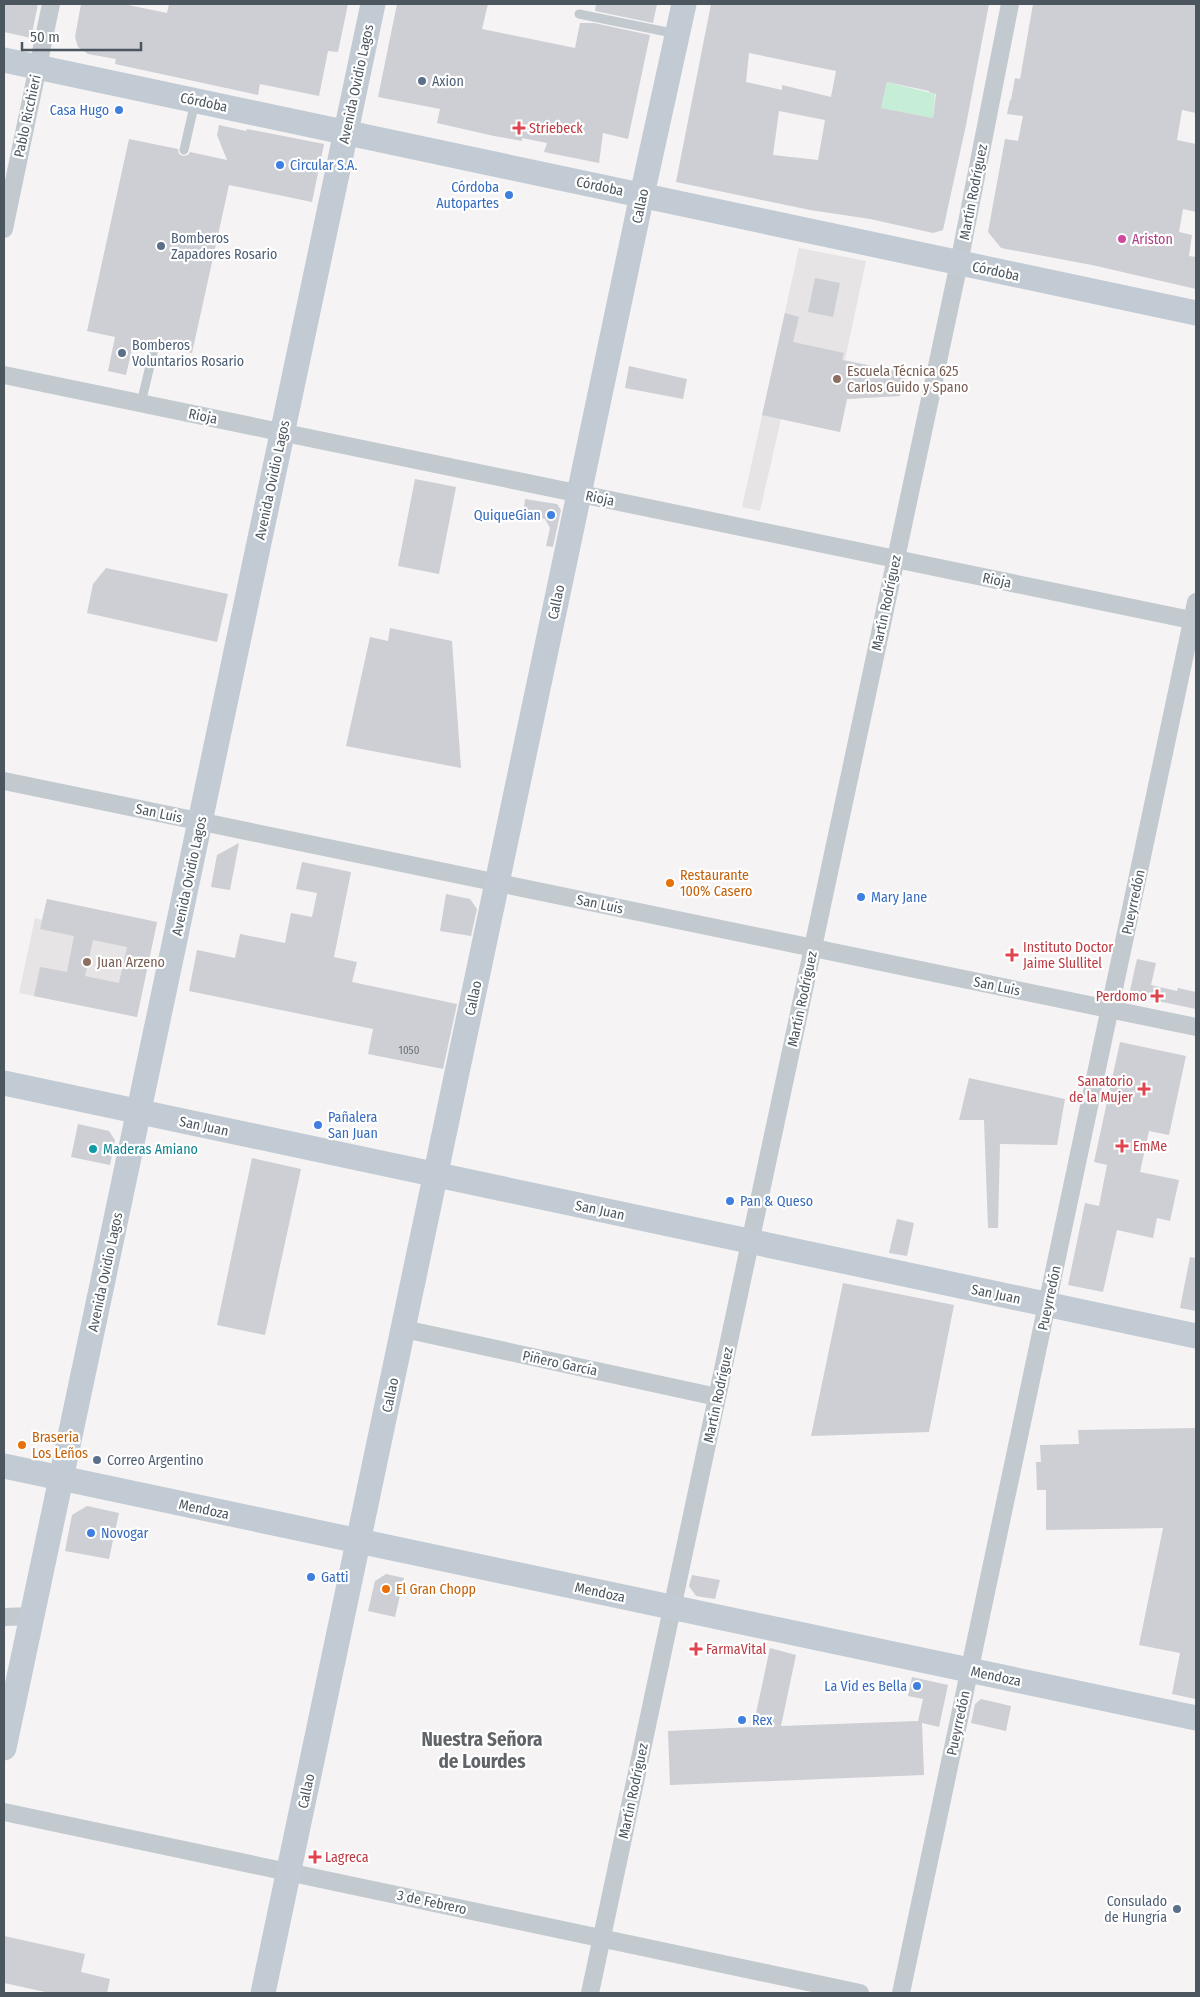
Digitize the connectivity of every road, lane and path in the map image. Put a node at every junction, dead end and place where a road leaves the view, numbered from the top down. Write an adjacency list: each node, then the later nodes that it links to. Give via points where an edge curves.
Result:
1 (51, 4): 8 (street, Pablo Ricchieri)
2 (373, 4): 10 (main road, Avenida Ovidio Lagos)
3 (684, 4): 6 (main road, Callao)
4 (1010, 4): 14 (street, Martín Rodríguez)
5 (579, 14): 6 (lane)
6 (677, 34): 12 (main road, Callao)
7 (4, 60): 8 (main road, Córdoba)
8 (38, 67): 9 (main road, Córdoba); 13 (street, Pablo Ricchieri)
9 (195, 100): 10 (main road, Córdoba); 11 (lane)
10 (346, 132): 12 (main road, Córdoba); 19 (main road, Avenida Ovidio Lagos)
11 (184, 150)
12 (642, 195): 14 (main road, Córdoba); 20 (main road, Callao)
13 (4, 229)
14 (959, 263): 15 (main road, Córdoba); 21 (street, Martín Rodríguez)
15 (1196, 313)
16 (155, 345): 18 (lane)
17 (4, 375): 18 (street, Rioja)
18 (142, 403): 19 (street, Rioja)
19 (282, 433): 20 (street, Rioja); 25 (main road, Avenida Ovidio Lagos)
20 (579, 494): 21 (street, Rioja); 26 (main road, Callao)
21 (896, 559): 23 (street, Rioja); 27 (street, Martín Rodríguez)
22 (1196, 602): 23 (street, Pueyrredón)
23 (1194, 620): 28 (street, Pueyrredón)
24 (4, 781): 25 (street, San Luis)
25 (200, 822): 26 (street, San Luis); 31 (main road, Avenida Ovidio Lagos)
26 (497, 883): 27 (street, San Luis); 32 (main road, Callao)
27 (813, 948): 28 (street, San Luis); 33 (street, Martín Rodríguez)
28 (1110, 1010): 29 (street, San Luis); 34 (street, Pueyrredón)
29 (1196, 1027)
30 (4, 1083): 31 (main road, San Juan)
31 (139, 1112): 32 (main road, San Juan); 39 (main road, Avenida Ovidio Lagos)
32 (436, 1175): 33 (main road, San Juan); 35 (main road, Callao)
33 (750, 1242): 34 (main road, San Juan); 37 (street, Martín Rodríguez)
34 (1047, 1304): 36 (main road, San Juan); 44 (street, Pueyrredón)
35 (404, 1328): 37 (street, Piñero García); 40 (main road, Callao)
36 (1196, 1336)
37 (717, 1397): 41 (street, Martín Rodríguez)
38 (4, 1466): 39 (main road, Mendoza)
39 (61, 1478): 40 (main road, Mendoza); 42 (main road, Avenida Ovidio Lagos)
40 (359, 1541): 41 (main road, Mendoza); 48 (main road, Callao)
41 (672, 1608): 44 (main road, Mendoza); 49 (street, Martín Rodríguez)
42 (32, 1616): 43 (street); 46 (main road, Avenida Ovidio Lagos)
43 (4, 1617)
44 (970, 1670): 45 (main road, Mendoza); 53 (street, Pueyrredón)
45 (1196, 1718)
46 (4, 1748)
47 (4, 1812): 48 (street, 3 de Febrero)
48 (289, 1871): 49 (street, 3 de Febrero); 50 (main road, Callao)
49 (602, 1938): 51 (street, Martín Rodríguez); 52 (street, 3 de Febrero)
50 (263, 1993)
51 (590, 1993)
52 (860, 1993)
53 (901, 1993)

